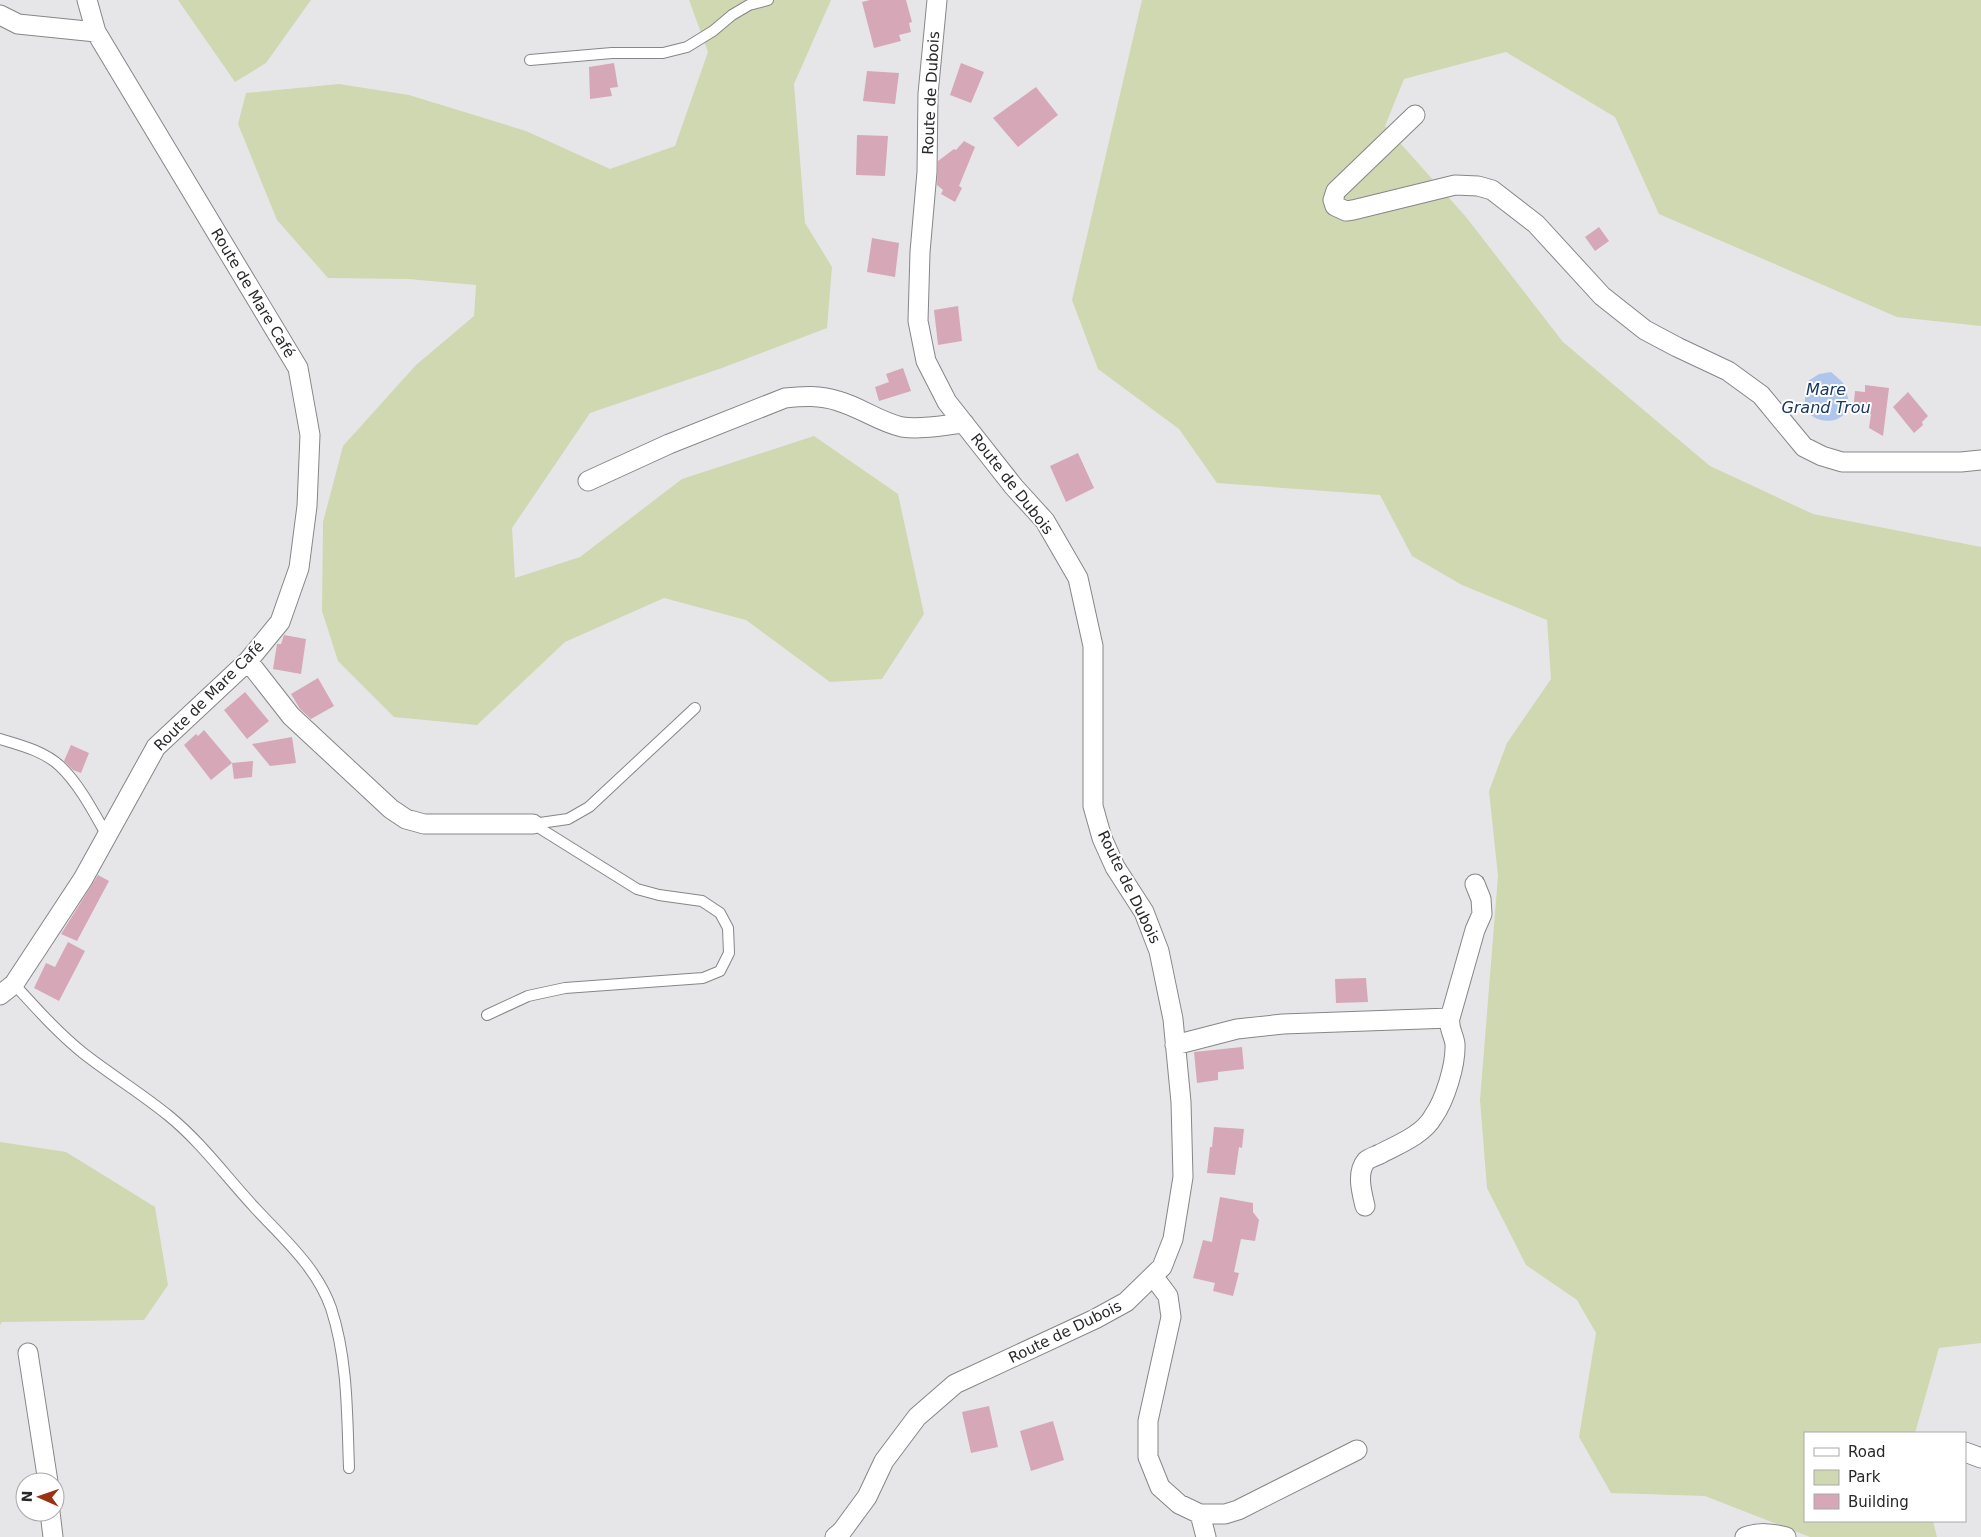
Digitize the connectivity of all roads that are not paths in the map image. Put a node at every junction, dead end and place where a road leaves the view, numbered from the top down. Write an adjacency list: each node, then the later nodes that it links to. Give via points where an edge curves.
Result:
1 (87, 0): 5 (street, Route de Mare Café)
2 (768, 0): 6 (lane, via 749,5 687,47 663,53 588,54)
3 (937, 0): 8 (street, Route de Dubois, via 928,94 918,321 926,362)
4 (0, 15): 5 (street, via 18,24)
5 (96, 32): 11 (street, Route de Mare Café, via 298,368 310,434 307,506 298,568 280,622)
6 (530, 60)
7 (1415, 115): 9 (street, via 1336,191 1335,206 1353,210 1455,185 1492,190 1536,224 1602,296 1638,324 1728,371 1761,395 1804,447 1842,462)
8 (964, 423): 10 (street, via 904,427 821,396 785,398); 20 (street, Route de Dubois, via 1014,488 1045,521 1078,578 1093,646 1093,806 1115,867 1144,912 1160,951)
9 (1981, 460)
10 (588, 481)
11 (248, 661): 14 (street, via 291,716 391,809 406,819 424,824); 15 (street, Route de Mare Café, via 156,747)
12 (695, 708): 14 (lane, via 589,808 568,819)
13 (0, 739): 15 (lane, via 46,756 60,766)
14 (533, 824): 18 (lane, via 637,889 702,901 720,913 728,928 729,953 720,971 703,978 564,988 528,996)
15 (106, 834): 17 (street, Route de Mare Café, via 83,879)
16 (1475, 884): 19 (street, via 1482,914)
17 (7, 990): 27 (lane, via 50,1022 83,1053 169,1116 200,1145 315,1276 330,1307 345,1366)
18 (487, 1015)
19 (1450, 1018): 20 (street, via 1283,1024 1237,1030); 21 (street, via 1455,1042 1454,1057 1444,1098 1433,1119 1423,1129 1366,1161 1360,1187)
20 (1175, 1045): 22 (street, Route de Dubois, via 1181,1102 1183,1177 1173,1239 1162,1267)
21 (1365, 1206)
22 (1153, 1276): 29 (street, via 1168,1296 1171,1317 1148,1421 1148,1457 1160,1487 1179,1504); 32 (street, Route de Dubois, via 1126,1302 1095,1319 955,1384 917,1416 884,1460 867,1497)
23 (28, 1353): 28 (street)
24 (1357, 1450): 29 (street, via 1238,1510 1225,1514)
25 (1966, 1452): 26 (street)
26 (1981, 1458)
27 (350, 1468)
28 (46, 1472)
29 (1200, 1514): 33 (street)
30 (51, 1522): 31 (street)
31 (53, 1537)
32 (835, 1537)
33 (1206, 1537)
34 (1745, 1537): 35 (street, via 1755,1533)
35 (1786, 1537)

